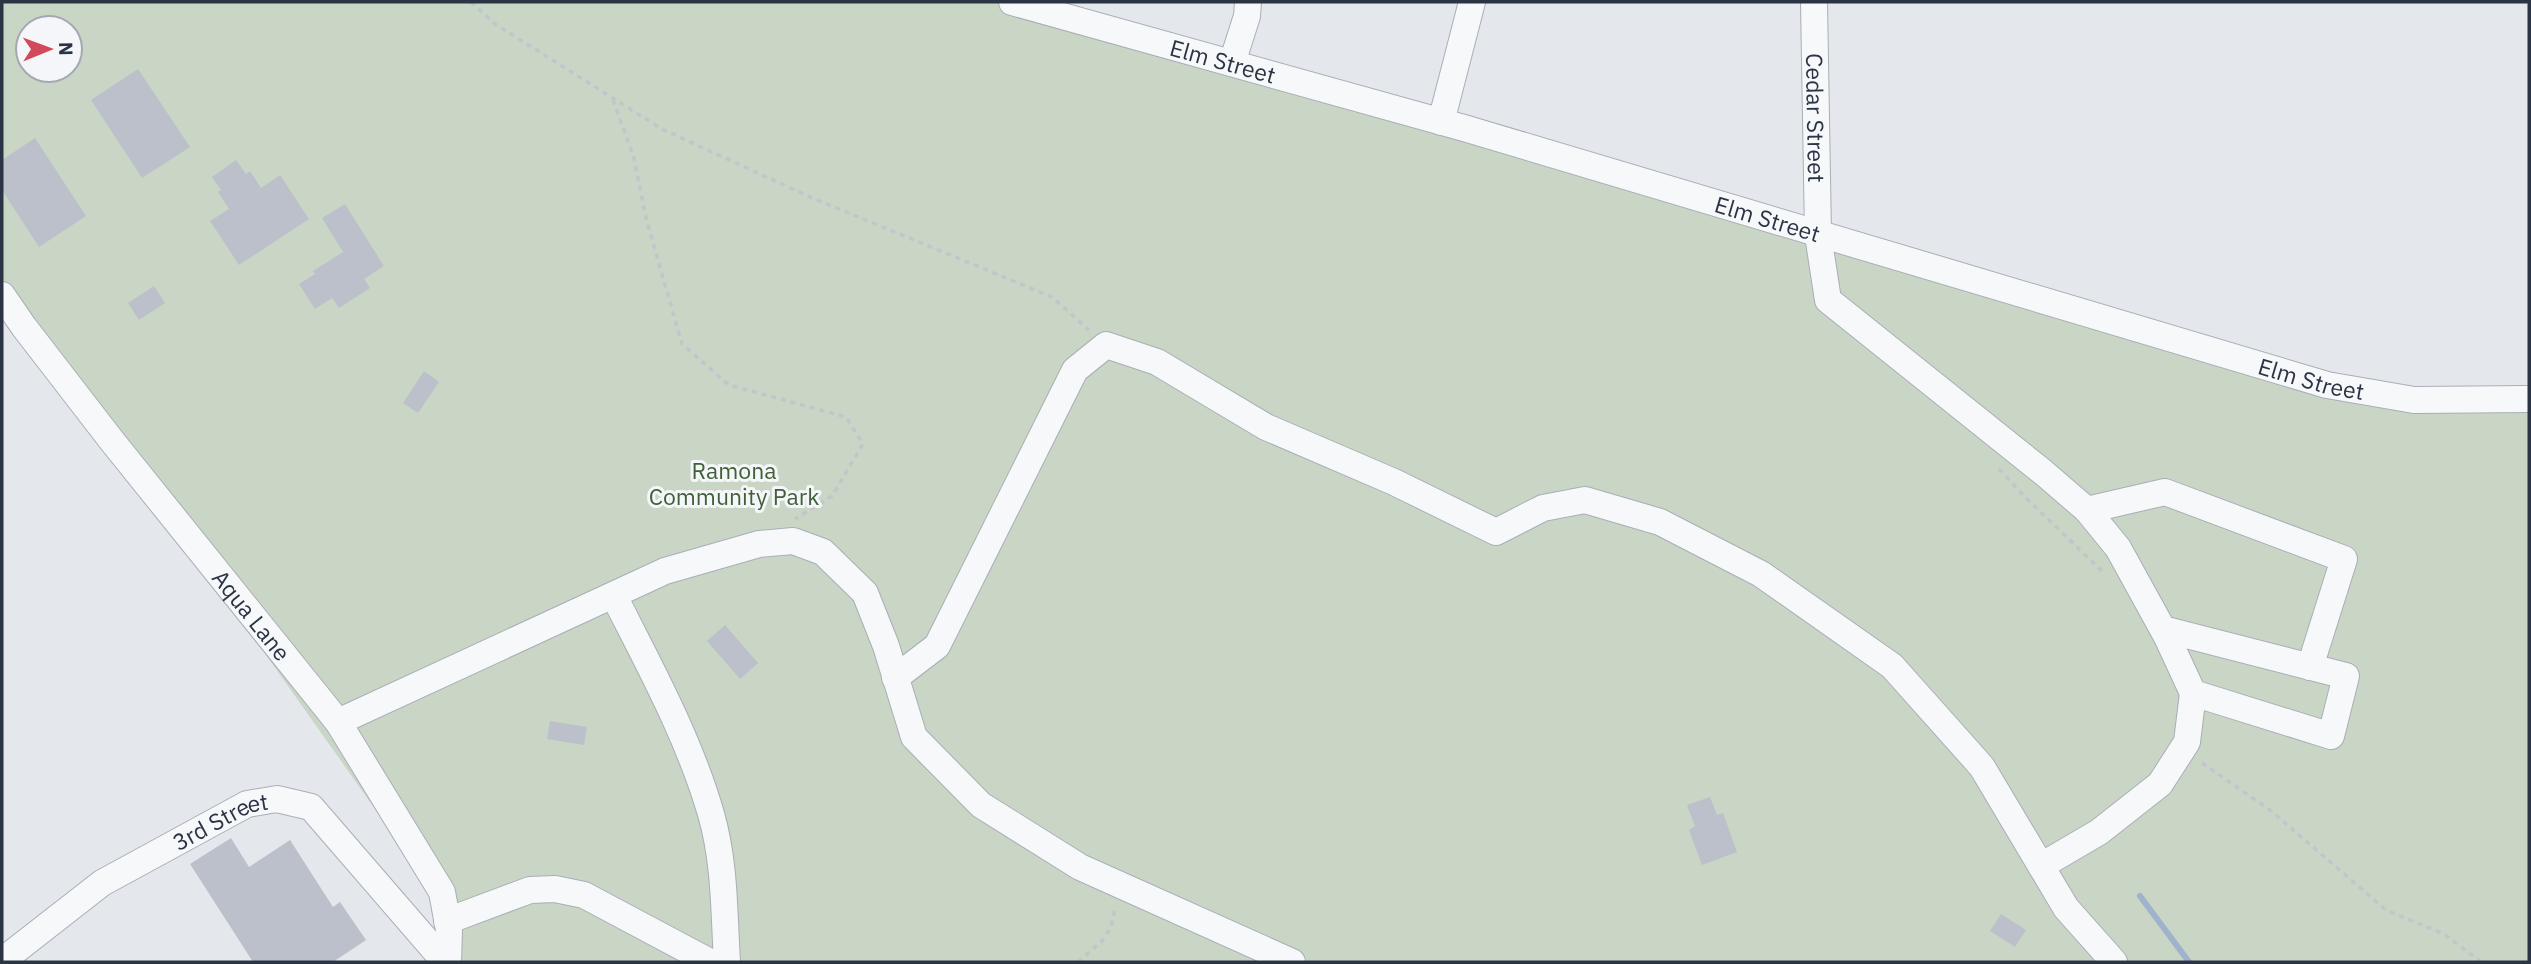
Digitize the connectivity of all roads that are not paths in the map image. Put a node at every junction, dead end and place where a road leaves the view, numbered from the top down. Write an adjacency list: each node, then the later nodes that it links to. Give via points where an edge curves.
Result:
1 (1012, 2): 5 (street, Elm Street)
2 (1248, 2): 5 (street)
3 (1472, 2): 6 (street)
4 (1814, 2): 7 (street, Cedar Street)
5 (1232, 64): 6 (street, Elm Street)
6 (1441, 122): 7 (street, Elm Street)
7 (1818, 235): 9 (street, Elm Street, via 2327,385 2414,401); 10 (street, Cedar Street, via 1828,300)
8 (2, 295): 16 (street, Aqua Lane, via 112,441)
9 (2529, 399)
10 (2087, 510): 12 (street, Cedar Street, via 2118,548); 13 (street, via 2165,492 2344,559)
11 (614, 596): 14 (street, via 665,571 759,544 793,541 823,552 865,593); 16 (street); 22 (street, via 670,706 712,815 722,868)
12 (2162, 629): 13 (street); 15 (street, Cedar Street)
13 (2310, 667): 15 (street, via 2346,676 2331,736)
14 (895, 678): 17 (street, via 937,646 1075,370 1106,345 1157,362 1266,427 1496,531 1543,508 1585,500 1660,522 1761,574 1892,666 1982,767); 23 (street, via 914,737 981,805 1080,867)
15 (2193, 693): 17 (street, via 2187,742 2161,784 2099,832)
16 (338, 722): 18 (street, Aqua Lane, via 442,892)
17 (2041, 866): 24 (street, via 2066,908)
18 (447, 921): 20 (street, Aqua Lane); 21 (street, via 518,893 555,888 584,895)
19 (2, 961): 20 (street, 3rd Street, via 102,883 247,804 277,799 311,807)
20 (447, 962)
21 (710, 962)
22 (727, 962)
23 (1292, 962)
24 (2115, 962)

